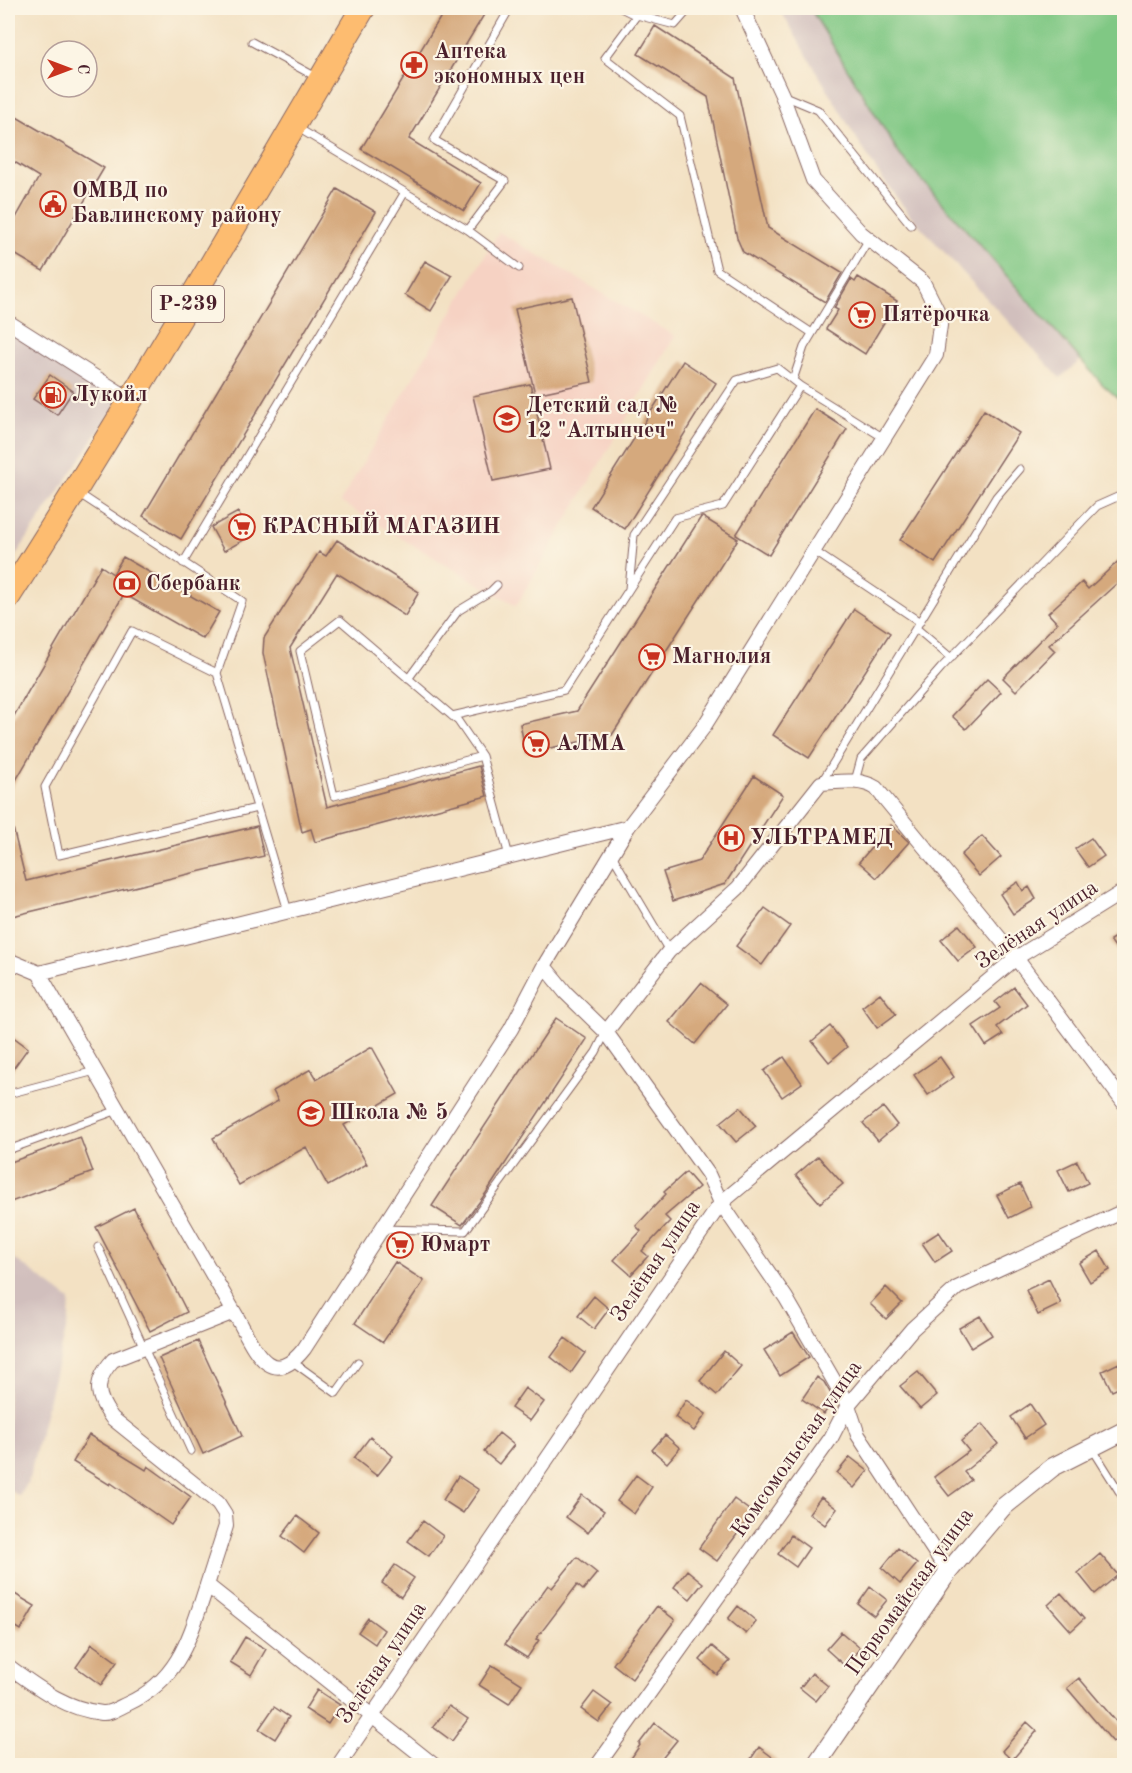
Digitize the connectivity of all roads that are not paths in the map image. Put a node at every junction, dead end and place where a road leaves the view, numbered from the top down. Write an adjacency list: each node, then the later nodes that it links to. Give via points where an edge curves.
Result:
1 (363, 8): 8 (highway, Р-239)
2 (510, 8): 13 (lane, via 434,140 504,181)
3 (621, 8): 6 (lane)
4 (690, 8): 6 (lane, via 675,25)
5 (742, 8): 9 (street)
6 (637, 15): 17 (lane, via 605,58 680,116 717,270)
7 (252, 42): 8 (lane)
8 (320, 80): 10 (highway, Р-239)
9 (782, 95): 12 (lane, via 818,110); 14 (street, via 813,180)
10 (293, 125): 11 (lane); 20 (highway, Р-239)
11 (405, 192): 13 (lane); 26 (lane)
12 (911, 225)
13 (468, 230): 15 (lane)
14 (869, 239): 17 (lane); 21 (street, via 923,282 941,318 936,355)
15 (519, 268)
16 (8, 322): 20 (street)
17 (812, 333): 18 (lane)
18 (793, 380): 19 (lane); 28 (lane, via 777,368 737,380 634,535)
19 (800, 386): 21 (lane); 28 (lane, via 723,506 675,518)
20 (131, 400): 23 (highway, Р-239)
21 (884, 438): 25 (street)
22 (1020, 469): 30 (lane, via 996,497)
23 (75, 492): 26 (lane); 29 (highway, Р-239)
24 (1125, 494): 31 (lane, via 1097,506)
25 (814, 551): 30 (lane); 39 (street, via 703,728)
26 (183, 563): 32 (lane, via 242,601)
27 (497, 585): 33 (lane, via 458,611)
28 (628, 590): 34 (lane, via 564,690)
29 (8, 597)
30 (918, 625): 31 (lane); 37 (lane)
31 (951, 658): 36 (lane, via 861,759)
32 (217, 673): 38 (lane); 38 (lane, via 132,631 45,787 59,855)
33 (408, 679): 34 (lane); 35 (lane, via 340,620 300,651 334,796)
34 (452, 716): 35 (lane)
35 (482, 756): 41 (lane)
36 (855, 782): 37 (street); 45 (street, via 876,788)
37 (821, 783): 44 (street, via 738,888)
38 (257, 808): 43 (lane)
39 (628, 827): 40 (street); 41 (street)
40 (612, 854): 44 (lane); 47 (street)
41 (509, 856): 43 (street)
42 (1125, 891): 45 (street, Зелёная улица)
43 (288, 911): 48 (street)
44 (669, 951): 49 (street)
45 (1016, 958): 52 (street); 55 (street, Зелёная улица)
46 (8, 960): 48 (street)
47 (544, 966): 49 (street); 57 (street, via 511,1029)
48 (39, 973): 50 (street)
49 (606, 1032): 55 (street, via 708,1174); 57 (lane, via 596,1052 465,1231)
50 (96, 1071): 51 (lane); 53 (street)
51 (8, 1094)
52 (1125, 1103)
53 (118, 1110): 54 (lane); 59 (street)
54 (8, 1150)
55 (722, 1203): 63 (street, via 786,1298); 71 (street, Зелёная улица)
56 (1125, 1211): 63 (street, Комсомольская улица, via 957,1287 912,1329)
57 (381, 1229): 61 (street)
58 (98, 1247): 60 (lane)
59 (234, 1312): 60 (street); 61 (street, via 264,1362 274,1367)
60 (144, 1348): 66 (lane); 69 (street, via 113,1360 102,1372 100,1397 112,1418 218,1503 225,1514 226,1526)
61 (293, 1362): 62 (lane, via 336,1393)
62 (358, 1362)
63 (848, 1405): 68 (street, via 858,1435); 74 (street, Комсомольская улица, via 831,1438)
64 (1125, 1431): 65 (street, Первомайская улица)
65 (1091, 1448): 67 (lane); 68 (street, Первомайская улица, via 1053,1467 1002,1508)
66 (191, 1451)
67 (1125, 1499)
68 (948, 1572): 75 (street, Первомайская улица)
69 (207, 1586): 70 (street, via 186,1647 167,1677 132,1702 105,1714 54,1698); 71 (street)
70 (8, 1666)
71 (371, 1716): 72 (street, Зелёная улица); 73 (street)
72 (338, 1766)
73 (435, 1766)
74 (597, 1766)
75 (815, 1766)

